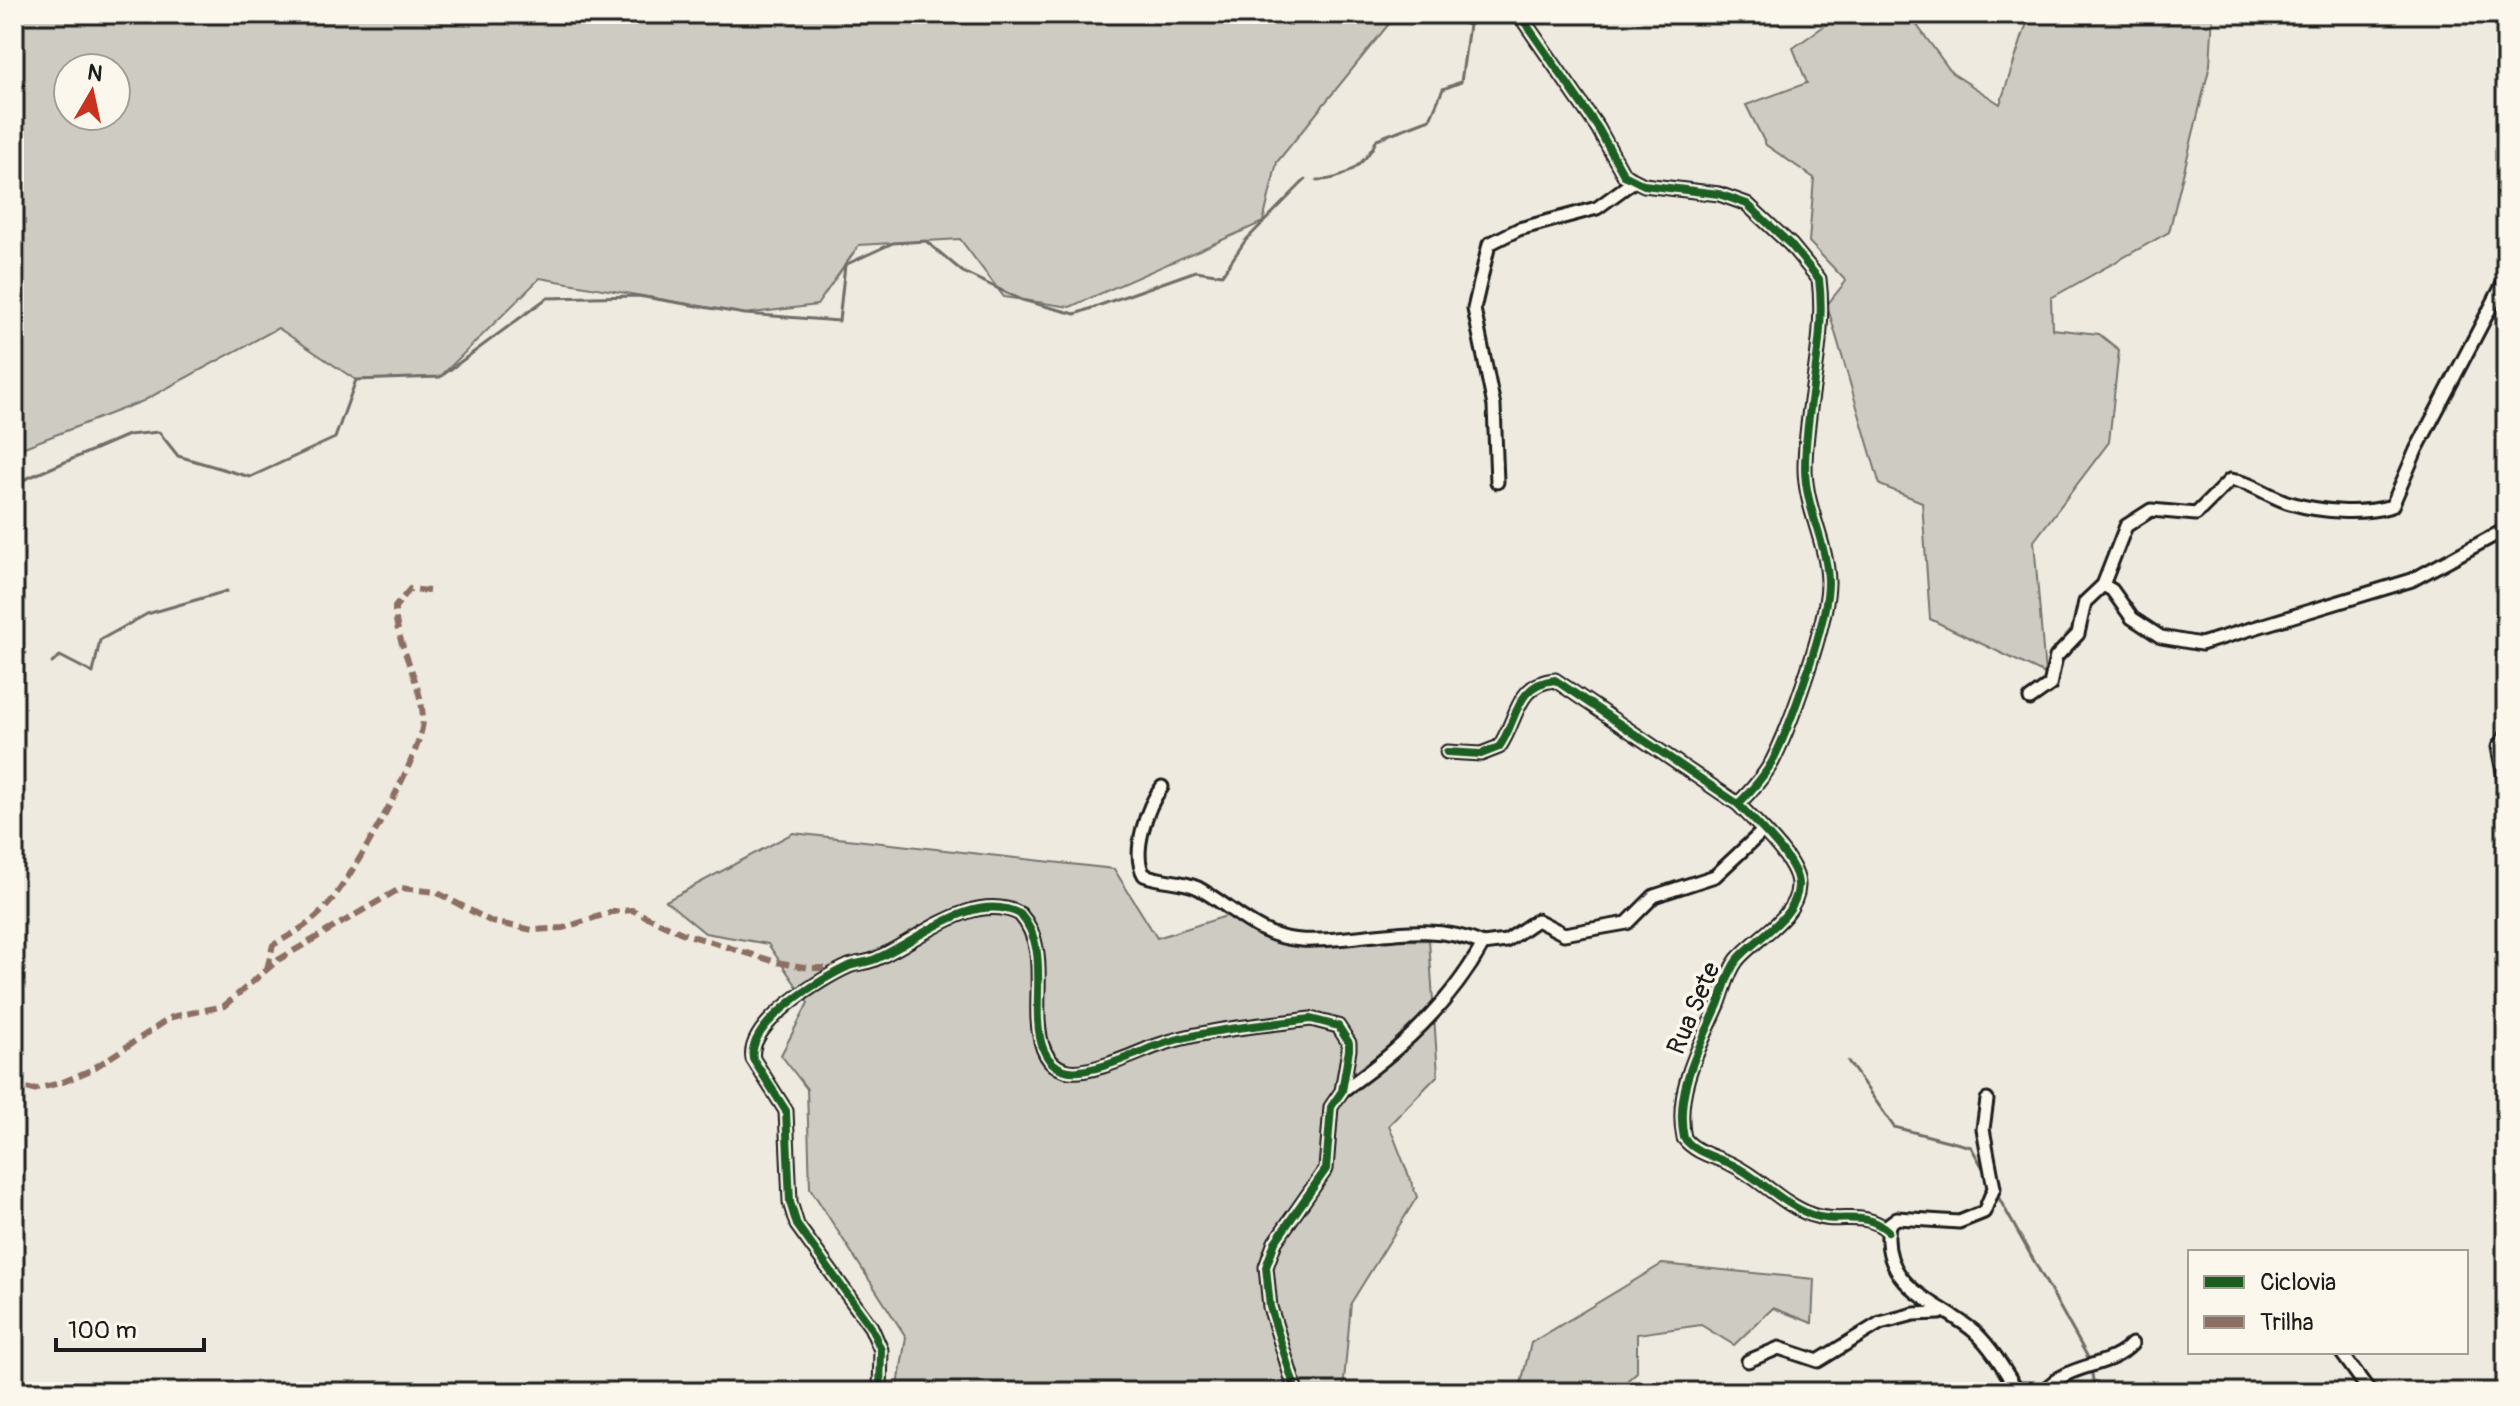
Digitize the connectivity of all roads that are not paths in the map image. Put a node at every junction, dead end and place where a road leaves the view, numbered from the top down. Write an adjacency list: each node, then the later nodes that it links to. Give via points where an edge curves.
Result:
1 (1519, 14): 2 (street, via 1598,128 1615,164)
2 (1634, 181): 4 (street, via 1597,208 1519,229 1489,244 1474,309 1494,406); 12 (street, via 1719,194 1747,204 1791,245 1820,283 1817,375 1805,469 1826,564 1827,595 1783,739 1770,765)
3 (2506, 278): 6 (street, via 2451,379 2392,506 2370,513 2290,503 2230,480 2196,514 2151,510 2126,526)
4 (1497, 482)
5 (2506, 529): 6 (street, via 2412,580 2201,644 2161,637 2132,618)
6 (2103, 585): 7 (street, via 2085,602 2078,634 2056,657 2050,685)
7 (2030, 699)
8 (2506, 735): 11 (street, via 2498,747)
9 (1447, 752): 12 (street, Rua Sete, via 1481,754 1499,747 1525,692 1555,680)
10 (1162, 787): 14 (street, via 1148,812 1139,855 1147,877 1197,888 1244,921 1300,940 1413,930 1464,936)
11 (2506, 787)
12 (1738, 804): 13 (street, Rua Sete)
13 (1763, 831): 14 (street, via 1715,876 1654,896 1627,923 1564,934 1537,920 1506,941); 17 (street, Rua Sete, via 1794,868 1797,895 1730,972 1689,1069 1681,1122 1684,1138 1804,1212 1873,1219)
14 (1483, 944): 15 (street, via 1421,1027)
15 (1342, 1091): 22 (street, via 1349,1043 1327,1020 1197,1035 1072,1072 1055,1066 1039,1036 1038,945 1032,927 1013,911 964,914 792,999 757,1038 751,1054 786,1111 790,1202 797,1225 871,1327 881,1350); 23 (street, via 1331,1107 1326,1169 1275,1242 1266,1267 1270,1307)
16 (1987, 1100): 17 (street, via 1983,1129 1994,1188 1984,1212 1959,1222 1897,1218)
17 (1888, 1231): 18 (street, via 1909,1287)
18 (1944, 1313): 21 (street, via 1880,1323 1818,1361 1779,1348); 24 (street, via 1977,1335)
19 (2132, 1344): 25 (street, via 2113,1359 2076,1368)
20 (2342, 1354): 26 (street)
21 (1748, 1361)
22 (880, 1392)
23 (1296, 1392)
24 (2018, 1392)
25 (2042, 1392)
26 (2370, 1392)

